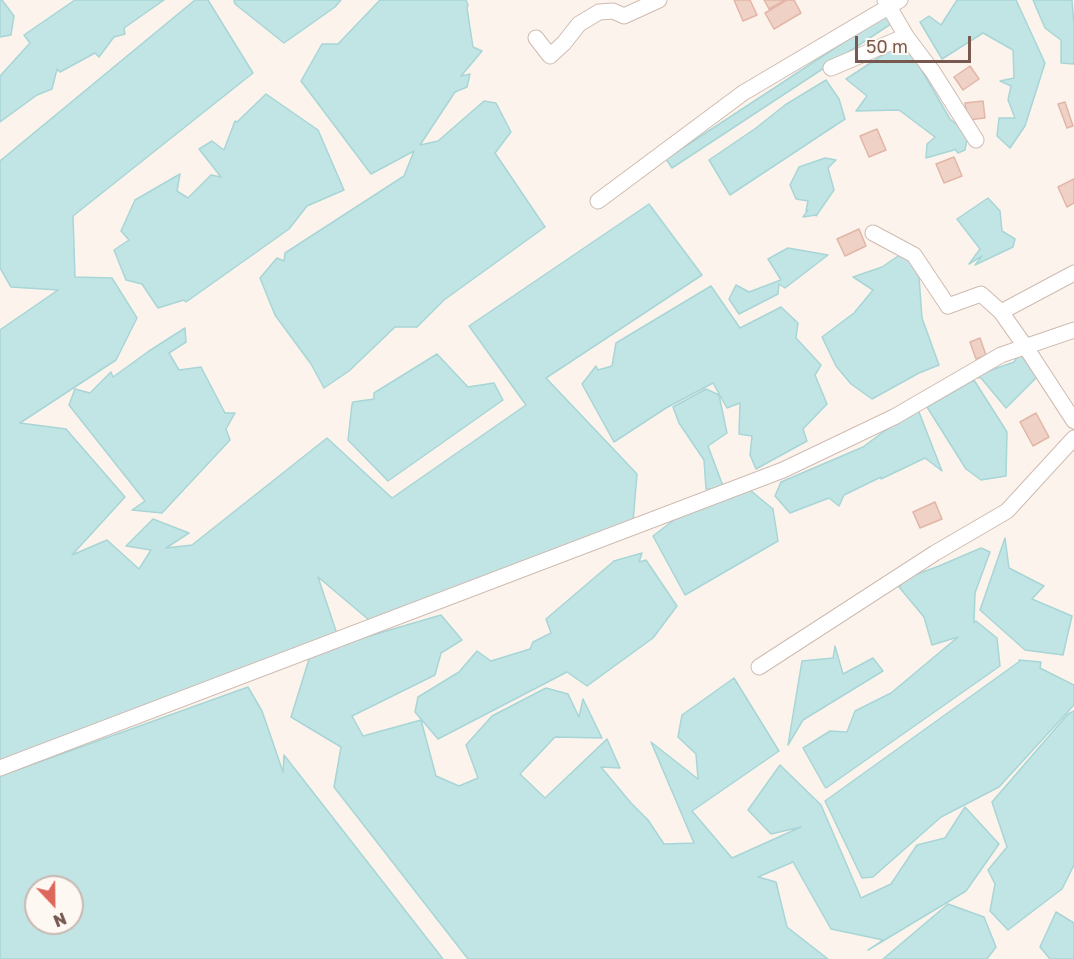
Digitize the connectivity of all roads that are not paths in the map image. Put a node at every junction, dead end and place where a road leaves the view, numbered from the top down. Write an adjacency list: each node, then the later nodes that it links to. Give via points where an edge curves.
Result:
1 (659, 0): 4 (street, via 624,16 613,11 599,12 579,24 550,56)
2 (892, 2): 3 (street); 7 (street, via 743,93)
3 (906, 36): 5 (street); 6 (street)
4 (536, 38)
5 (831, 68)
6 (976, 140)
7 (598, 201)
8 (873, 233): 10 (street, via 914,255 948,306 981,294)
9 (1074, 273): 10 (street)
10 (1001, 312): 12 (street)
11 (1074, 330): 12 (street)
12 (1025, 346): 13 (street); 16 (street, via 1001,355 894,417 783,470)
13 (1074, 421)
14 (1074, 438): 15 (street, via 1007,511)
15 (759, 667)
16 (0, 768)

